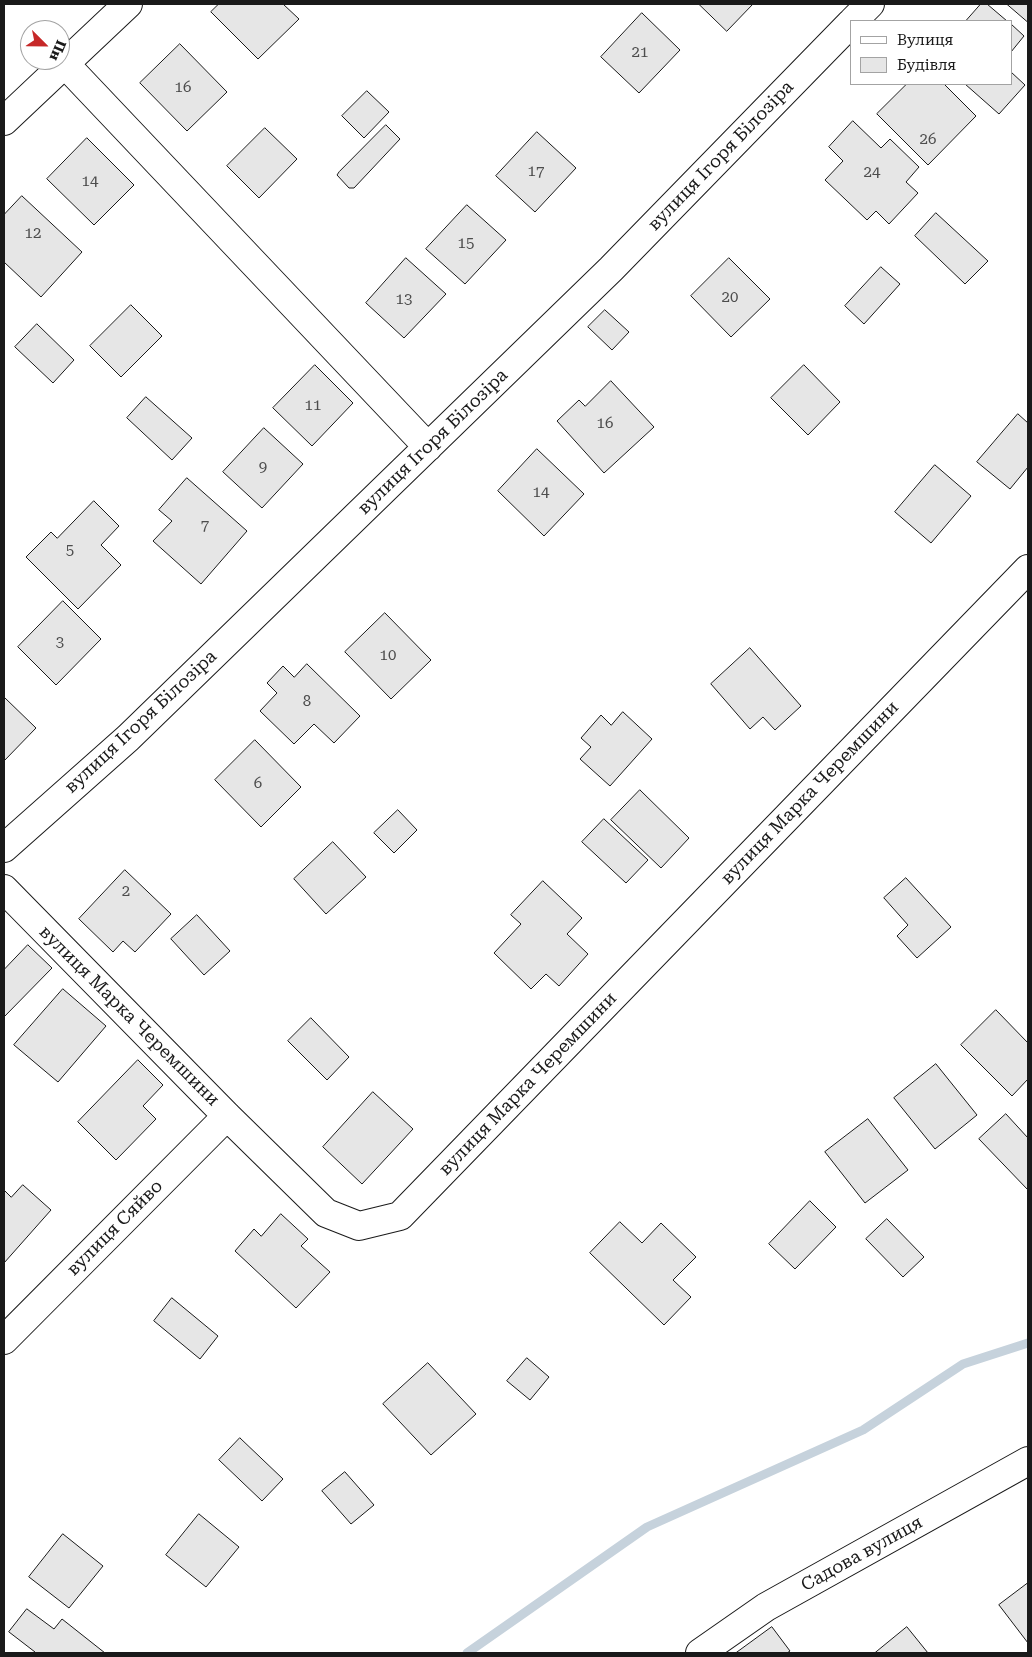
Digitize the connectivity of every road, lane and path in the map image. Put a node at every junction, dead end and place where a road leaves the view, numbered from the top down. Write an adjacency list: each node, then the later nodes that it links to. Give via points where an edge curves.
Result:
1 (128, 4): 5 (street)
2 (870, 4): 3 (street, вулиця Ігоря Білозіра)
3 (854, 20)
4 (850, 24): 9 (street, вулиця Ігоря Білозіра, via 611,268)
5 (70, 60)
6 (70, 68): 9 (street)
7 (59, 70): 8 (street)
8 (4, 121)
9 (428, 447): 11 (street, вулиця Ігоря Білозіра, via 128,738)
10 (1028, 569): 13 (street, вулиця Марка Черемшини, via 400,1216 359,1226 326,1213)
11 (4, 848)
12 (4, 889): 13 (street, вулиця Марка Черемшини)
13 (227, 1116): 14 (street, вулиця Сяйво)
14 (4, 1340)
15 (1028, 1461): 16 (street, Садова вулиця, via 766,1607)
16 (700, 1653)

